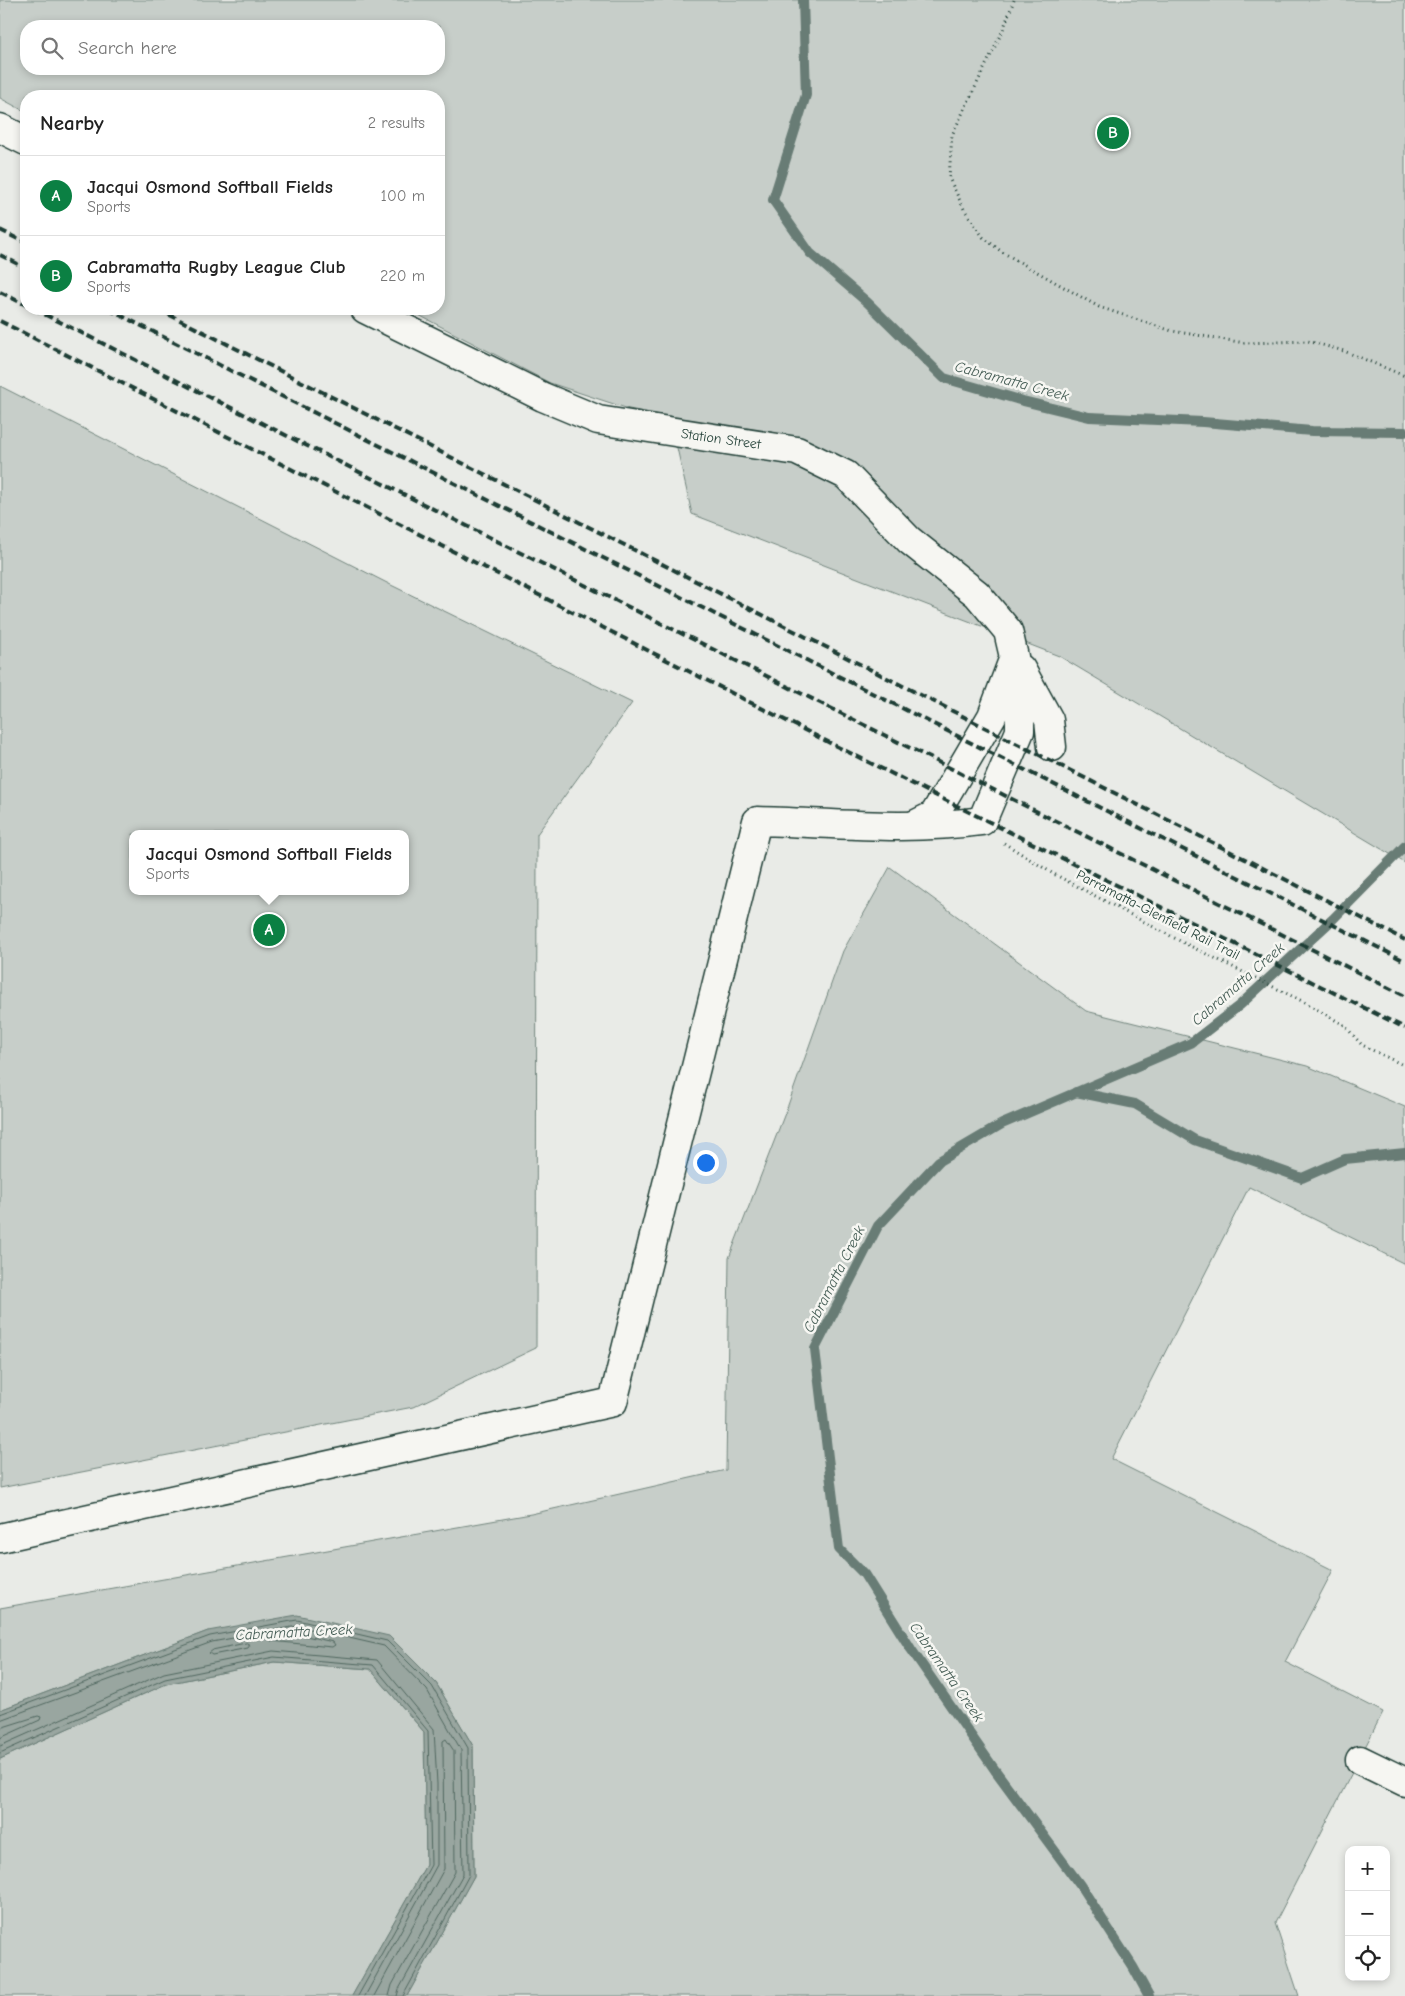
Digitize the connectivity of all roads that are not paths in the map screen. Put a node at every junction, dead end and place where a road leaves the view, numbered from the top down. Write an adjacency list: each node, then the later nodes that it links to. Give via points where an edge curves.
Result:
1 (0, 128): 2 (lane)
2 (20, 138)
3 (377, 315): 4 (lane, Station Street, via 543,397 598,420 798,451 846,475 910,540 978,594 1008,631)
4 (1014, 656): 5 (lane, via 1049,720); 6 (lane, via 992,716 934,815); 6 (lane, via 1022,711 1020,731 982,821)
5 (1052, 747)
6 (914, 826): 7 (lane, via 757,822 613,1402)
7 (0, 1538)
8 (1360, 1760): 9 (lane)
9 (1405, 1782)

